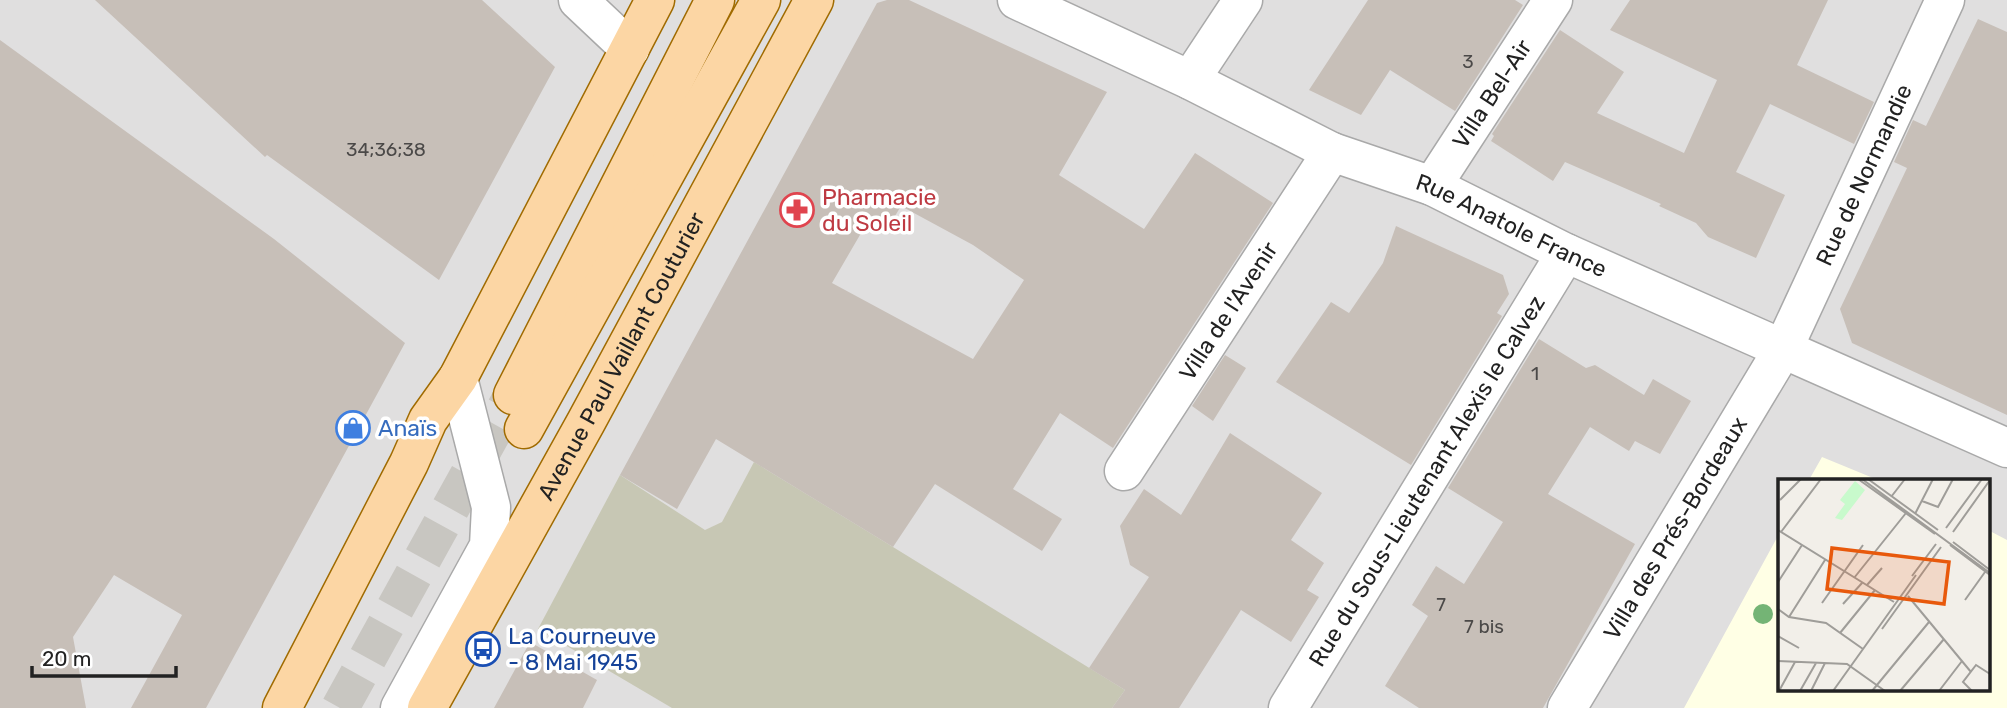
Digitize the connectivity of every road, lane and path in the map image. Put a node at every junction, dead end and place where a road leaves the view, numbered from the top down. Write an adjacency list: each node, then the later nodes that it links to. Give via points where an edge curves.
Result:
1 (578, 0): 10 (street)
2 (655, 0): 10 (main road)
3 (715, 0): 4 (main road, via 518,412)
4 (761, 0)
5 (814, 0): 21 (main road, Avenue Paul Vaillant Couturier)
6 (1017, 0): 11 (street, Rue Anatole France)
7 (1242, 0): 11 (street)
8 (1553, 0): 13 (street, Villa Bel-Air)
9 (1945, 0): 15 (street, Rue de Normandie)
10 (630, 49): 16 (main road)
11 (1190, 80): 12 (street, Rue Anatole France)
12 (1332, 152): 13 (street, Rue Anatole France); 18 (street, Villa de l'Avenir)
13 (1432, 186): 14 (street, Rue Anatole France)
14 (1566, 253): 15 (street, Rue Anatole France); 22 (street, Rue du Sous-Lieutenant Alexis le Calvez)
15 (1783, 349): 17 (street, Rue Anatole France); 23 (street, Villa des Prés-Bordeaux)
16 (458, 378): 19 (main road, via 428,420); 20 (street, via 491,507 489,547)
17 (2007, 448)
18 (1124, 471)
19 (282, 708)
20 (400, 708)
21 (427, 708)
22 (1288, 708)
23 (1567, 708)

